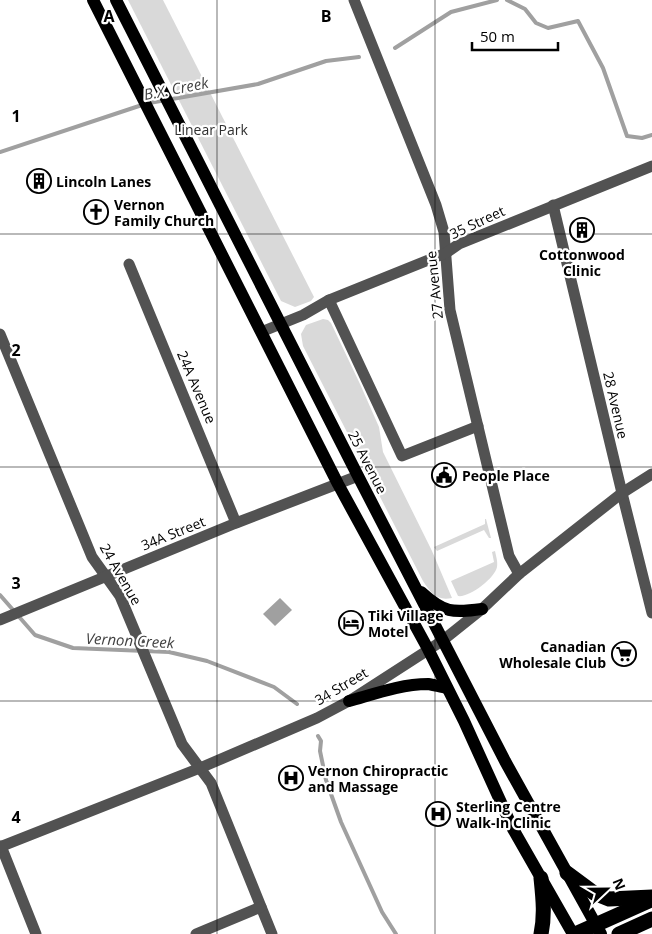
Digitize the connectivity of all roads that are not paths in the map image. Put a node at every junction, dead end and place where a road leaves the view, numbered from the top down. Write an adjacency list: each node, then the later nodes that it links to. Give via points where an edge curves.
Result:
1 (93, 0): 10 (main road)
2 (116, 0): 9 (main road, 25 Avenue)
3 (354, 0): 6 (street, 27 Avenue, via 436,205)
4 (652, 166): 5 (street, 35 Street)
5 (554, 205): 6 (street, 35 Street, via 459,244); 16 (street, 28 Avenue)
6 (446, 254): 8 (street, 35 Street); 12 (street, 27 Avenue, via 450,310)
7 (129, 264): 17 (street, 24A Avenue)
8 (329, 300): 9 (street, 35 Street); 12 (street, via 402,456)
9 (281, 324): 10 (street, 35 Street); 14 (main road, 25 Avenue)
10 (261, 332): 15 (main road)
11 (0, 334): 19 (street, 24 Avenue, via 92,557)
12 (478, 426): 18 (street, 27 Avenue, via 509,556)
13 (652, 474): 16 (street, 34 Street)
14 (358, 476): 15 (street, 34A Street); 20 (main road, 25 Avenue)
15 (338, 484): 17 (street, 34A Street); 25 (main road)
16 (622, 493): 18 (street, 34 Street); 22 (street, 28 Avenue)
17 (236, 523): 19 (street, 34A Street)
18 (519, 574): 21 (street, 34 Street)
19 (105, 577): 23 (street, 34A Street); 28 (street, 24 Avenue, via 120,596 182,744)
20 (415, 587): 21 (main road, via 437,607 452,611); 24 (main road, 25 Avenue)
21 (482, 609): 24 (street, 34 Street)
22 (652, 613)
23 (0, 620)
24 (442, 640): 25 (street, 34 Street); 30 (main road, 25 Avenue)
25 (428, 649): 26 (main road); 27 (street, 34 Street)
26 (448, 688): 27 (main road, via 428,684 392,689); 31 (main road, via 513,828)
27 (349, 701): 28 (street, 34 Street, via 302,725)
28 (200, 768): 29 (street, 34 Street); 33 (street, 24 Avenue, via 211,783)
29 (1, 847): 37 (street)
30 (567, 873): 32 (highway, via 594,893 609,899); 36 (main road, 25 Avenue)
31 (541, 878): 40 (highway, via 544,906); 41 (main road)
32 (652, 898): 36 (highway)
33 (261, 907): 38 (street); 39 (street, 24 Avenue)
34 (652, 920): 42 (highway)
35 (652, 926): 43 (highway)
36 (599, 929): 41 (highway)
37 (36, 934)
38 (196, 934)
39 (272, 934)
40 (541, 934)
41 (574, 934)
42 (619, 934)
43 (643, 934)

